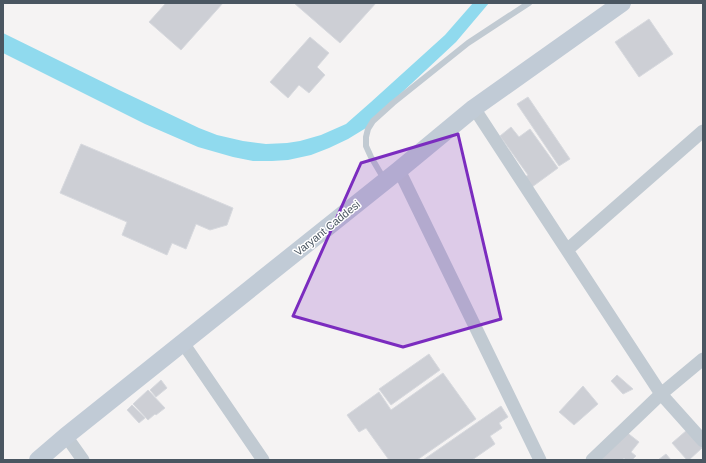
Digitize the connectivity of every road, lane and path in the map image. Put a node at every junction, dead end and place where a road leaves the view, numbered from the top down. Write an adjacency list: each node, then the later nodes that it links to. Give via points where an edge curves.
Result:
1 (529, 3): 5 (lane, via 468,43 373,121 368,129 366,146 371,157)
2 (622, 3): 3 (street, Varyant Caddesi)
3 (474, 108): 5 (street, Varyant Caddesi); 6 (street)
4 (703, 131): 6 (street)
5 (392, 176): 7 (street, Varyant Caddesi); 15 (street)
6 (567, 250): 9 (street)
7 (183, 343): 10 (street, Varyant Caddesi); 14 (street)
8 (703, 359): 9 (street)
9 (661, 394): 11 (street); 16 (street)
10 (66, 436): 12 (street, Varyant Caddesi); 13 (street)
11 (703, 441)
12 (38, 460)
13 (83, 460)
14 (263, 460)
15 (540, 460)
16 (592, 460)

